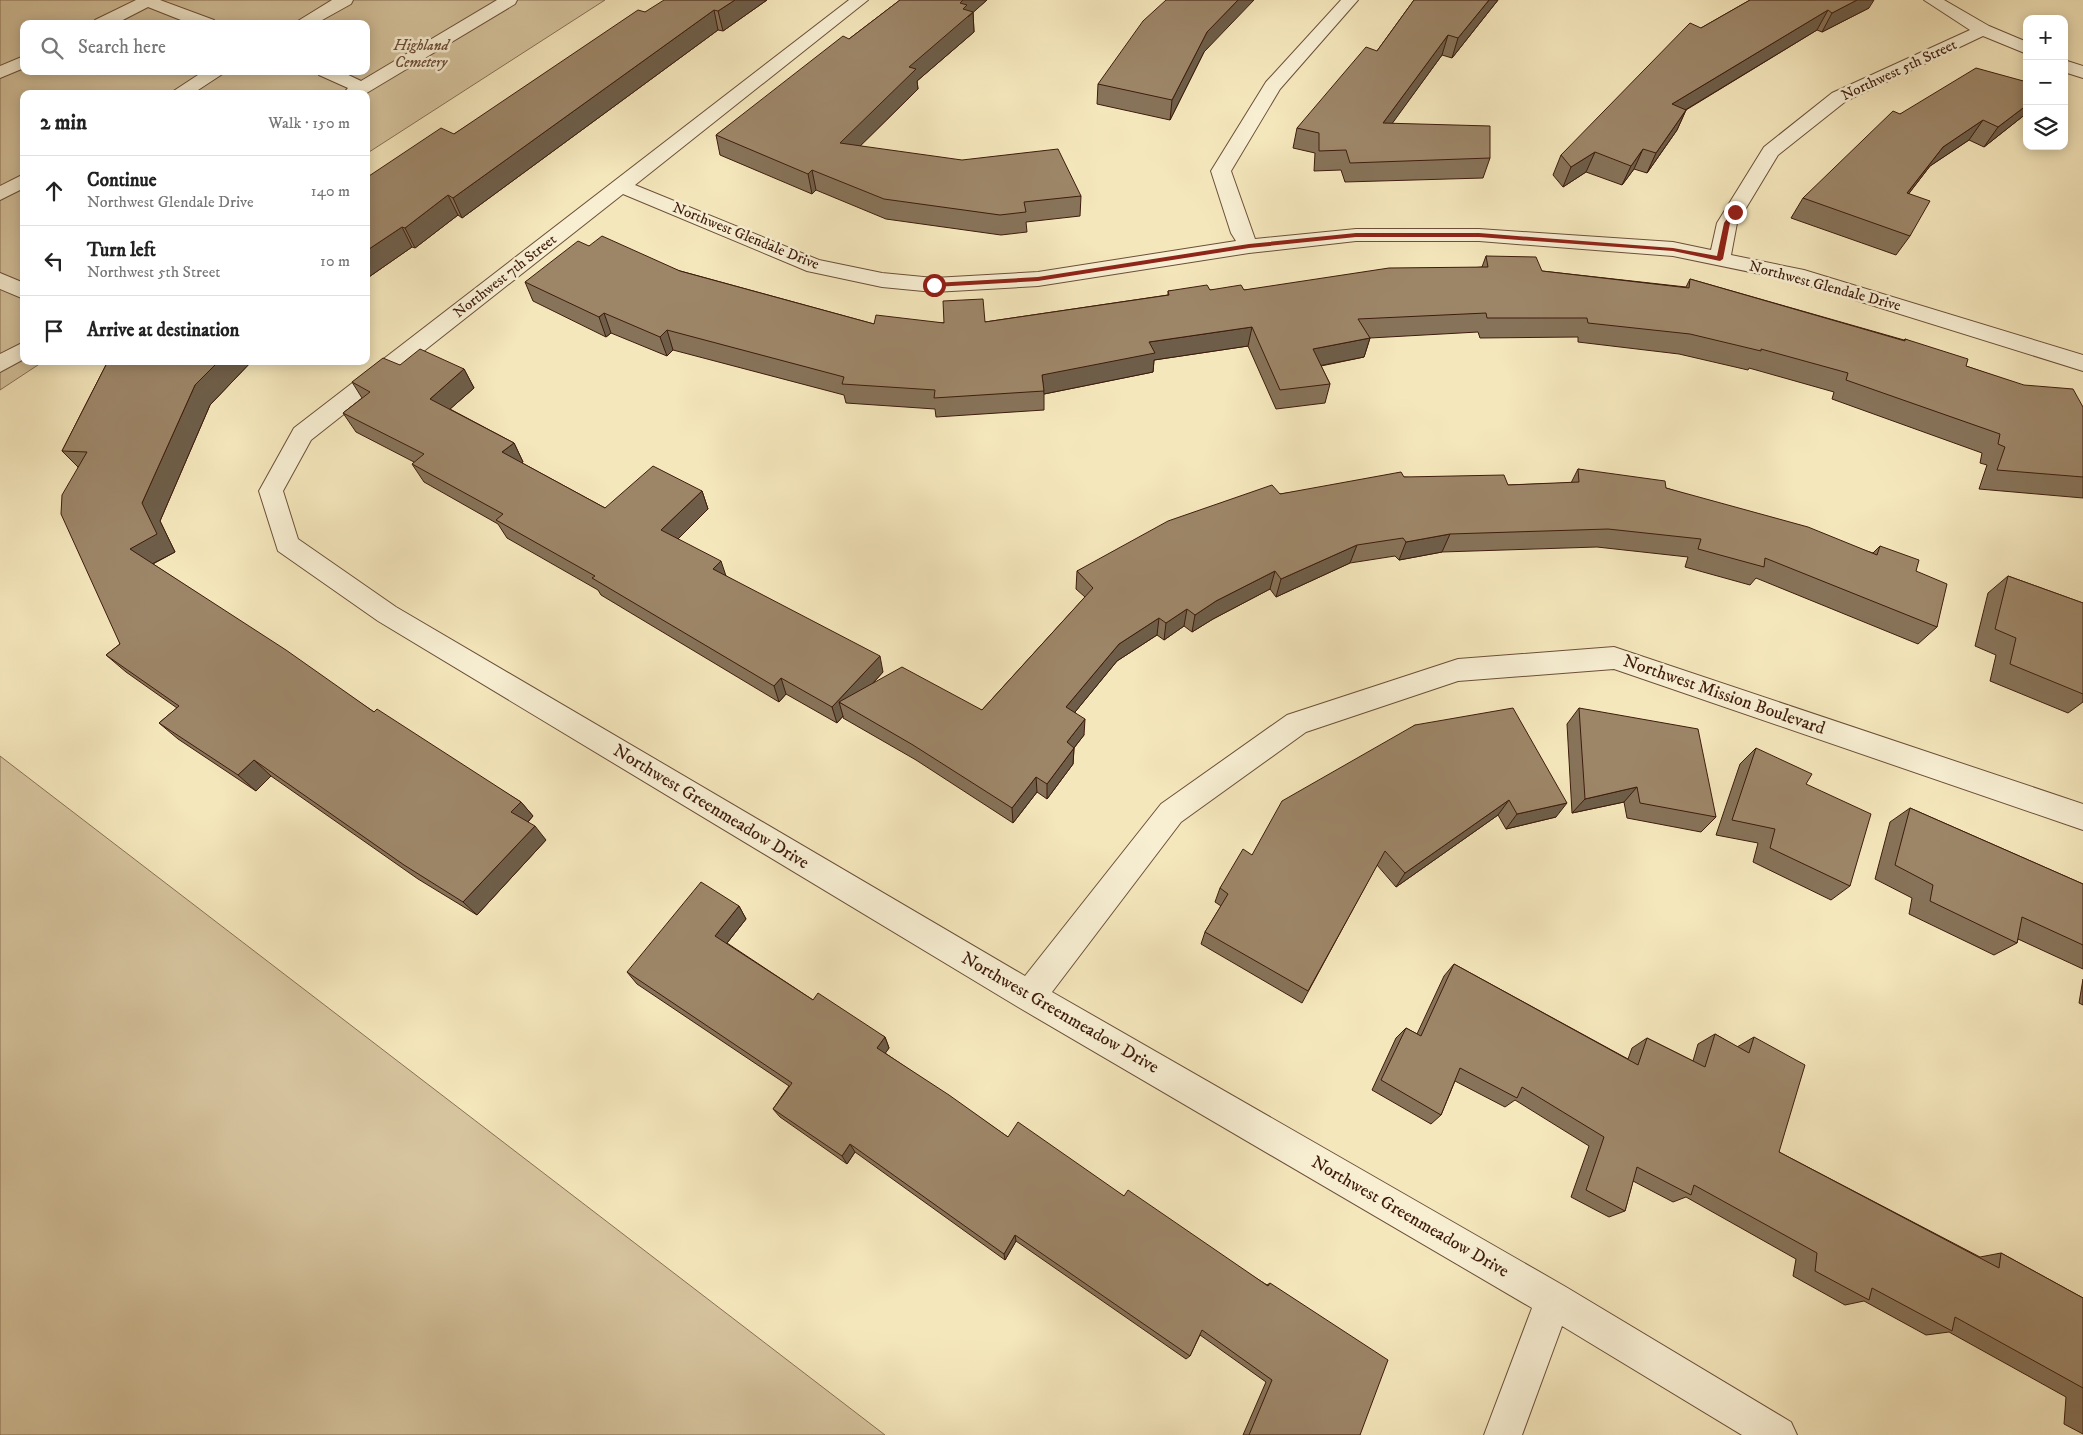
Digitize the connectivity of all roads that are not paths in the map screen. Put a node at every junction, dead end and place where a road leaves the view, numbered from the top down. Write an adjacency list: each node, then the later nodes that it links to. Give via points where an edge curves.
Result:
1 (147, 0): 7 (street); 8 (street)
2 (345, 0): 9 (street)
3 (509, 0): 20 (street)
4 (860, 0): 22 (street, Northwest 7th Street)
5 (1350, 0): 24 (street, via 1272,86 1222,171 1241,233)
6 (1932, 0): 10 (street)
7 (109, 20)
8 (198, 20)
9 (309, 20)
10 (1983, 30): 11 (street); 25 (street, Northwest 5th Street, via 1839,97 1771,151 1727,223)
11 (2023, 47)
12 (20, 63): 14 (street)
13 (2068, 67): 15 (street)
14 (0, 73)
15 (2083, 73)
16 (211, 75): 18 (street)
17 (331, 75): 19 (street)
18 (185, 90)
19 (355, 90)
20 (359, 90)
21 (20, 182): 23 (street)
22 (621, 186): 24 (street, Northwest Glendale Drive, via 814,266 882,280 934,285 1038,279); 31 (street, Northwest 7th Street, via 302,434 271,492 287,544)
23 (0, 194)
24 (1249, 246): 25 (street, Northwest Glendale Drive, via 1356,235 1479,235 1673,250)
25 (1720, 259): 29 (street, Northwest Glendale Drive, via 1796,275)
26 (0, 280): 27 (street)
27 (20, 290)
28 (20, 352): 30 (street)
29 (2083, 363)
30 (0, 364)
31 (346, 585): 33 (street, Northwest Greenmeadow Drive, via 395,619)
32 (2083, 816): 33 (street, Northwest Mission Boulevard, via 1614,658 1458,670 1297,723 1171,813)
33 (1029, 996): 34 (street, Northwest Greenmeadow Drive)
34 (1553, 1300): 35 (street); 36 (street, Northwest Greenmeadow Drive)
35 (1503, 1435)
36 (1778, 1435)

